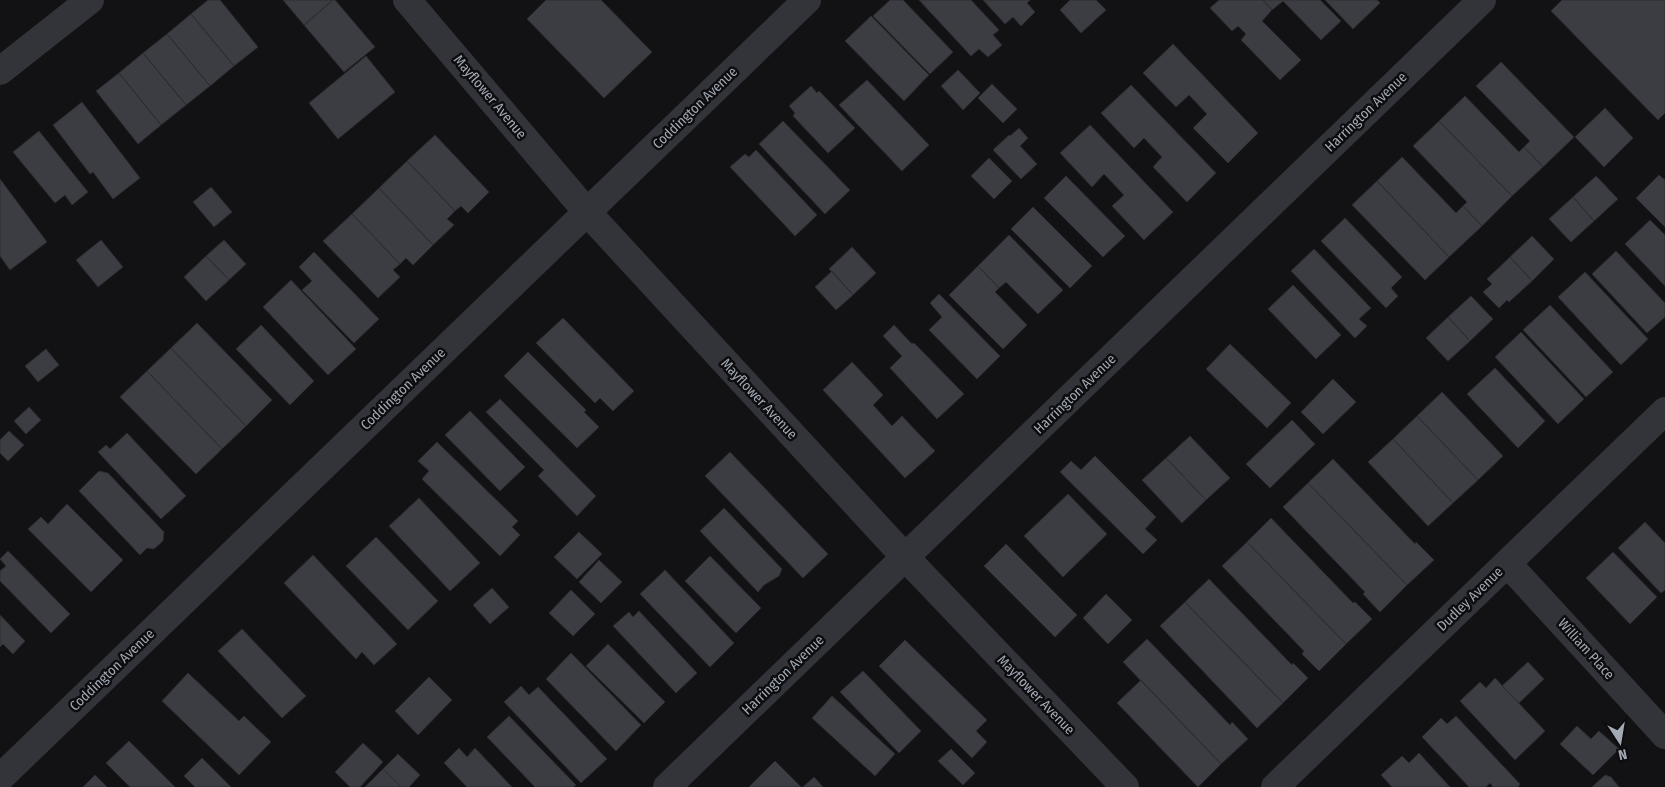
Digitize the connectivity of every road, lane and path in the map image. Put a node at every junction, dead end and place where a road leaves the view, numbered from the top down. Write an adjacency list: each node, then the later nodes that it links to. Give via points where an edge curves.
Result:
1 (90, 0): 5 (street)
2 (407, 0): 6 (street, Mayflower Avenue)
3 (807, 0): 6 (street, Coddington Avenue)
4 (1482, 0): 8 (street, Harrington Avenue)
5 (0, 71)
6 (587, 212): 8 (street, Mayflower Avenue); 11 (street, Coddington Avenue)
7 (1665, 412): 9 (street, Dudley Avenue)
8 (905, 557): 12 (street, Harrington Avenue); 13 (street, Mayflower Avenue)
9 (1508, 564): 10 (street, William Place); 14 (street, Dudley Avenue)
10 (1665, 735)
11 (0, 778)
12 (667, 787)
13 (1125, 787)
14 (1275, 787)

